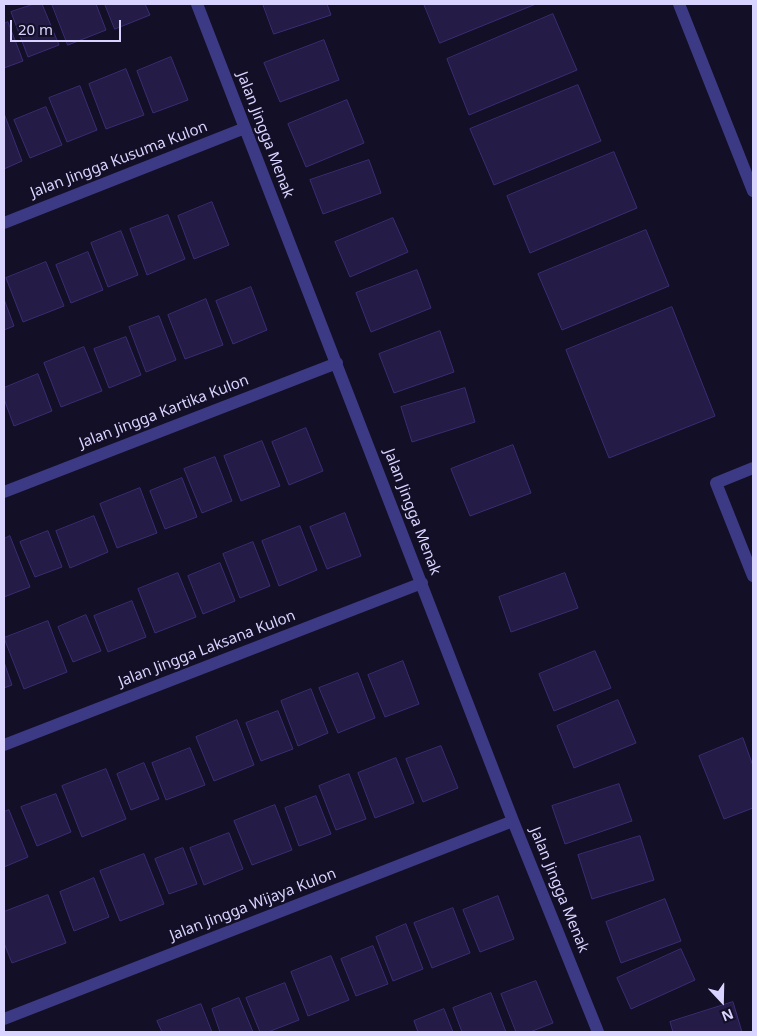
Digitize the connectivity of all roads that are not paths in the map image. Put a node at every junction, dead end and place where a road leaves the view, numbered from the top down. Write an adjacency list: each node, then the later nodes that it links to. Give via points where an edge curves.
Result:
1 (197, 4): 3 (street, Jalan Jingga Menak)
2 (679, 4): 4 (street)
3 (245, 128): 5 (street, Jalan Jingga Kusuma Kulon); 6 (street, Jalan Jingga Menak)
4 (753, 191)
5 (4, 223)
6 (337, 363): 8 (street, Jalan Jingga Kartika Kulon); 10 (street, Jalan Jingga Menak)
7 (753, 468): 9 (street, via 716,483)
8 (4, 492)
9 (753, 576)
10 (422, 582): 11 (street, Jalan Jingga Laksana Kulon); 12 (street, Jalan Jingga Menak)
11 (4, 746)
12 (513, 821): 13 (street, Jalan Jingga Wijaya Kulon); 14 (street, Jalan Jingga Menak)
13 (4, 1019)
14 (598, 1032)

